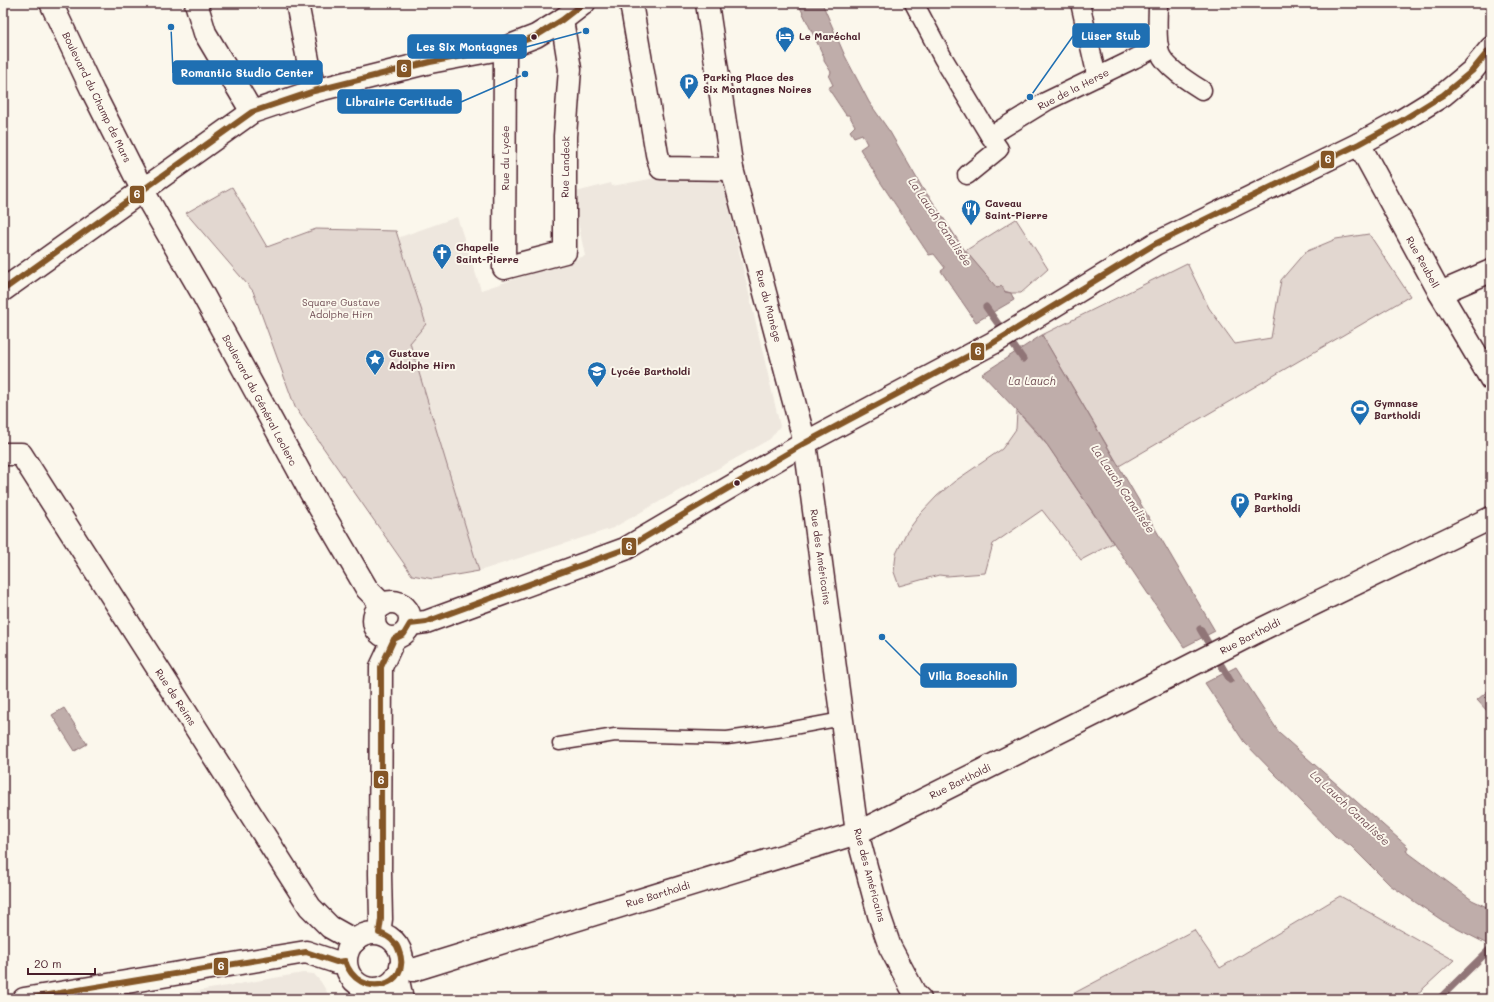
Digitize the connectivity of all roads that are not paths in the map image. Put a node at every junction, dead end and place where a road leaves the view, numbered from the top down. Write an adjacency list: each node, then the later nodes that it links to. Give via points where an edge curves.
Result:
1 (51, 3): 22 (street, Boulevard du Champ de Mars)
2 (196, 3): 17 (street, via 205,33)
3 (297, 3): 16 (street)
4 (584, 3): 10 (street)
5 (631, 3): 20 (street, via 661,168)
6 (708, 3): 20 (street, Rue du Manège)
7 (914, 3): 18 (street, via 943,58)
8 (1080, 3): 14 (street)
9 (1158, 3): 11 (street)
10 (562, 20): 12 (street, via 536,36); 23 (street, Rue Landeck, via 570,69 565,136 565,252)
11 (1159, 46): 14 (street, Rue de la Herse); 15 (street, via 1161,54 1169,64 1183,78)
12 (505, 48): 16 (street, via 430,62); 23 (street, Rue du Lycée)
13 (1491, 48): 19 (street, via 1472,71 1443,95)
14 (1097, 76): 18 (street, Rue de la Herse, via 1047,101)
15 (1202, 90)
16 (314, 91): 17 (street)
17 (252, 112): 22 (street)
18 (990, 136): 21 (street, via 999,149)
19 (1358, 144): 26 (street, Rue Reubell); 28 (street, via 1155,244 993,343)
20 (732, 169): 28 (street, Rue du Manège)
21 (967, 175)
22 (143, 191): 25 (street); 31 (street, Boulevard du Général Leclerc, via 202,291 311,493 367,589)
23 (504, 268)
24 (1491, 271): 26 (street)
25 (3, 290)
26 (1440, 293): 27 (street, Rue Reubell)
27 (1491, 379)
28 (806, 443): 32 (street, via 625,550 426,622); 34 (street, Rue des Américains)
29 (3, 454): 38 (street, Rue de Reims, via 21,454 310,906 330,927)
30 (1491, 518): 36 (street, Rue Bartholdi)
31 (383, 605): 32 (street, via 394,602 405,607); 33 (street, via 374,614 374,626 382,636)
32 (410, 624): 33 (street, via 404,634)
33 (394, 639): 37 (street, via 382,667)
34 (842, 719): 35 (lane, via 727,738 615,735); 36 (street, Rue des Américains)
35 (559, 744)
36 (857, 832): 40 (street, Rue Bartholdi, via 413,970); 44 (street, Rue des Américains, via 890,947)
37 (379, 933): 38 (street, via 369,933); 40 (street, via 395,943 400,951 402,961)
38 (355, 941): 39 (street, via 347,951)
39 (346, 961): 41 (street, via 347,971 352,979); 42 (street, via 336,962 306,952)
40 (399, 971): 41 (street, via 388,985 378,989 368,988); 43 (street)
41 (368, 993)
42 (24, 999)
43 (402, 999)
44 (920, 999)

